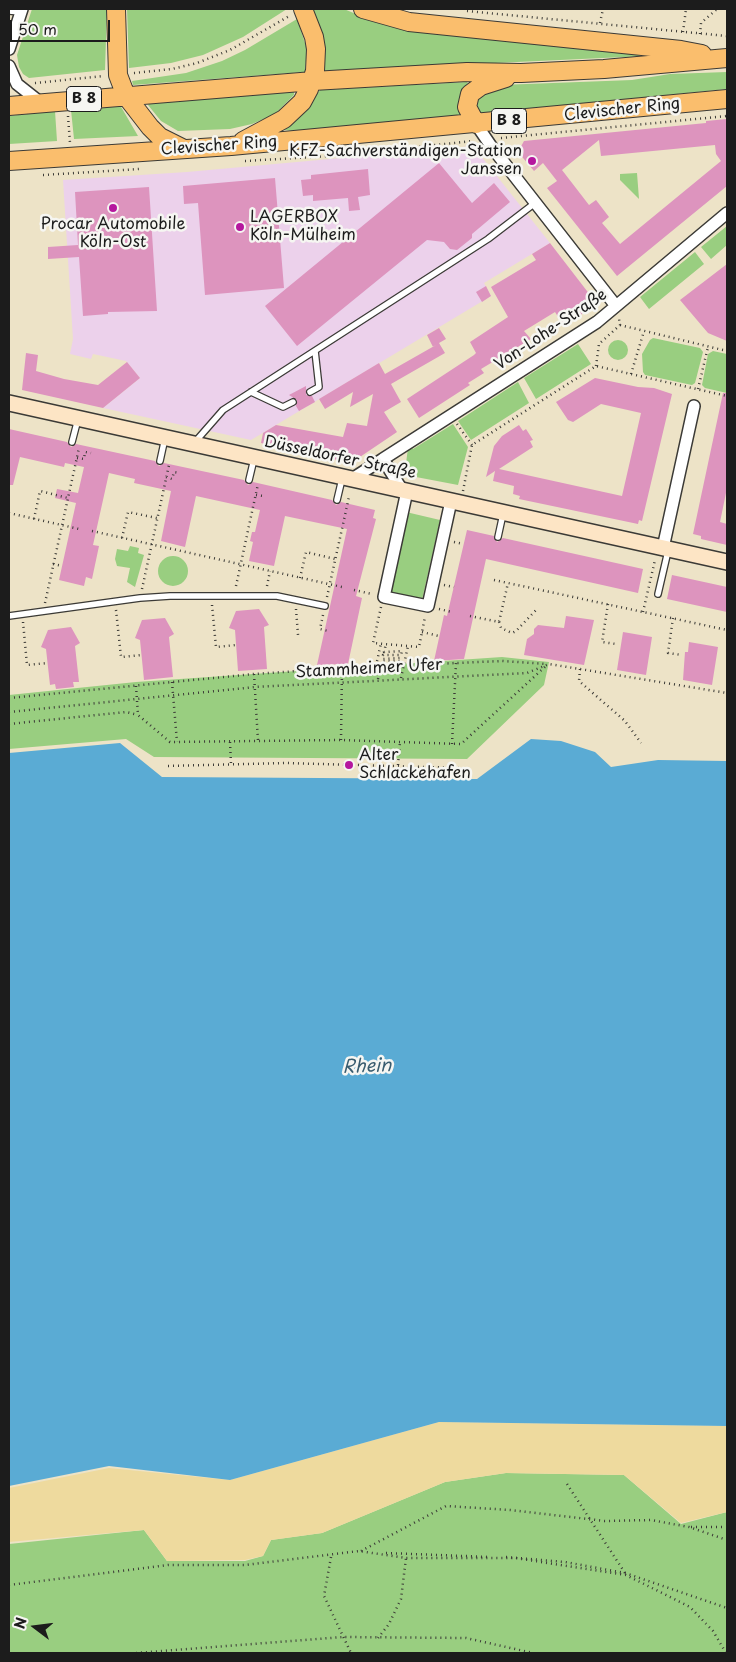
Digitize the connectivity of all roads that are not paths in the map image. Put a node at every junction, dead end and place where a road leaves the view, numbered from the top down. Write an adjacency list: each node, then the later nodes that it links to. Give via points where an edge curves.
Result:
1 (116, 9): 11 (main road, via 118,75)
2 (363, 9): 7 (main road, via 409,22 681,50)
3 (21, 10): 4 (lane); 6 (street)
4 (9, 11)
5 (298, 11): 10 (main road, via 312,30 316,49)
6 (9, 48)
7 (723, 58): 9 (main road, B 8)
8 (9, 66): 13 (street, via 17,84)
9 (521, 73): 10 (main road, B 8, via 467,72); 15 (main road, B 8, via 481,86 470,94 467,107)
10 (313, 81): 11 (main road, B 8); 16 (main road, via 302,102 284,120)
11 (126, 96): 13 (main road, B 8); 17 (main road, via 160,136)
12 (727, 99): 15 (main road, Clevischer Ring / B 8)
13 (42, 103): 14 (main road, B 8)
14 (9, 106)
15 (476, 124): 16 (main road, Clevischer Ring / B 8); 19 (street)
16 (231, 146): 17 (main road, Clevischer Ring / B 8)
17 (185, 149): 18 (main road, Clevischer Ring / B 8, via 71,166)
18 (9, 161)
19 (535, 203): 21 (street); 22 (lane, via 488,239)
20 (727, 213): 21 (street, Von-Lohe-Straße)
21 (616, 306): 33 (street, Von-Lohe-Straße, via 597,322)
22 (315, 351): 23 (lane); 24 (lane, via 319,387)
23 (251, 392): 25 (lane, via 283,408); 31 (lane, via 223,410)
24 (310, 392)
25 (293, 402)
26 (9, 403): 28 (street, Düsseldorfer Straße)
27 (694, 406): 42 (street)
28 (78, 419): 29 (street, Düsseldorfer Straße); 30 (lane)
29 (166, 438): 31 (street, Düsseldorfer Straße); 34 (lane)
30 (72, 442)
31 (193, 444): 32 (street, Düsseldorfer Straße)
32 (254, 457): 35 (street, Düsseldorfer Straße); 36 (lane)
33 (382, 459): 35 (street, Von-Lohe-Straße); 37 (street)
34 (160, 461)
35 (347, 478): 37 (street, Düsseldorfer Straße); 38 (lane)
36 (249, 480)
37 (405, 491): 39 (street, Düsseldorfer Straße); 39 (street, via 384,597 428,606)
38 (337, 500)
39 (456, 502): 40 (street, Düsseldorfer Straße)
40 (504, 512): 41 (lane); 42 (street, Düsseldorfer Straße)
41 (498, 537)
42 (663, 548): 43 (street, Düsseldorfer Straße); 44 (lane)
43 (727, 562)
44 (658, 594)
45 (325, 606): 46 (lane, via 265,596 234,595 140,598)
46 (9, 616)

